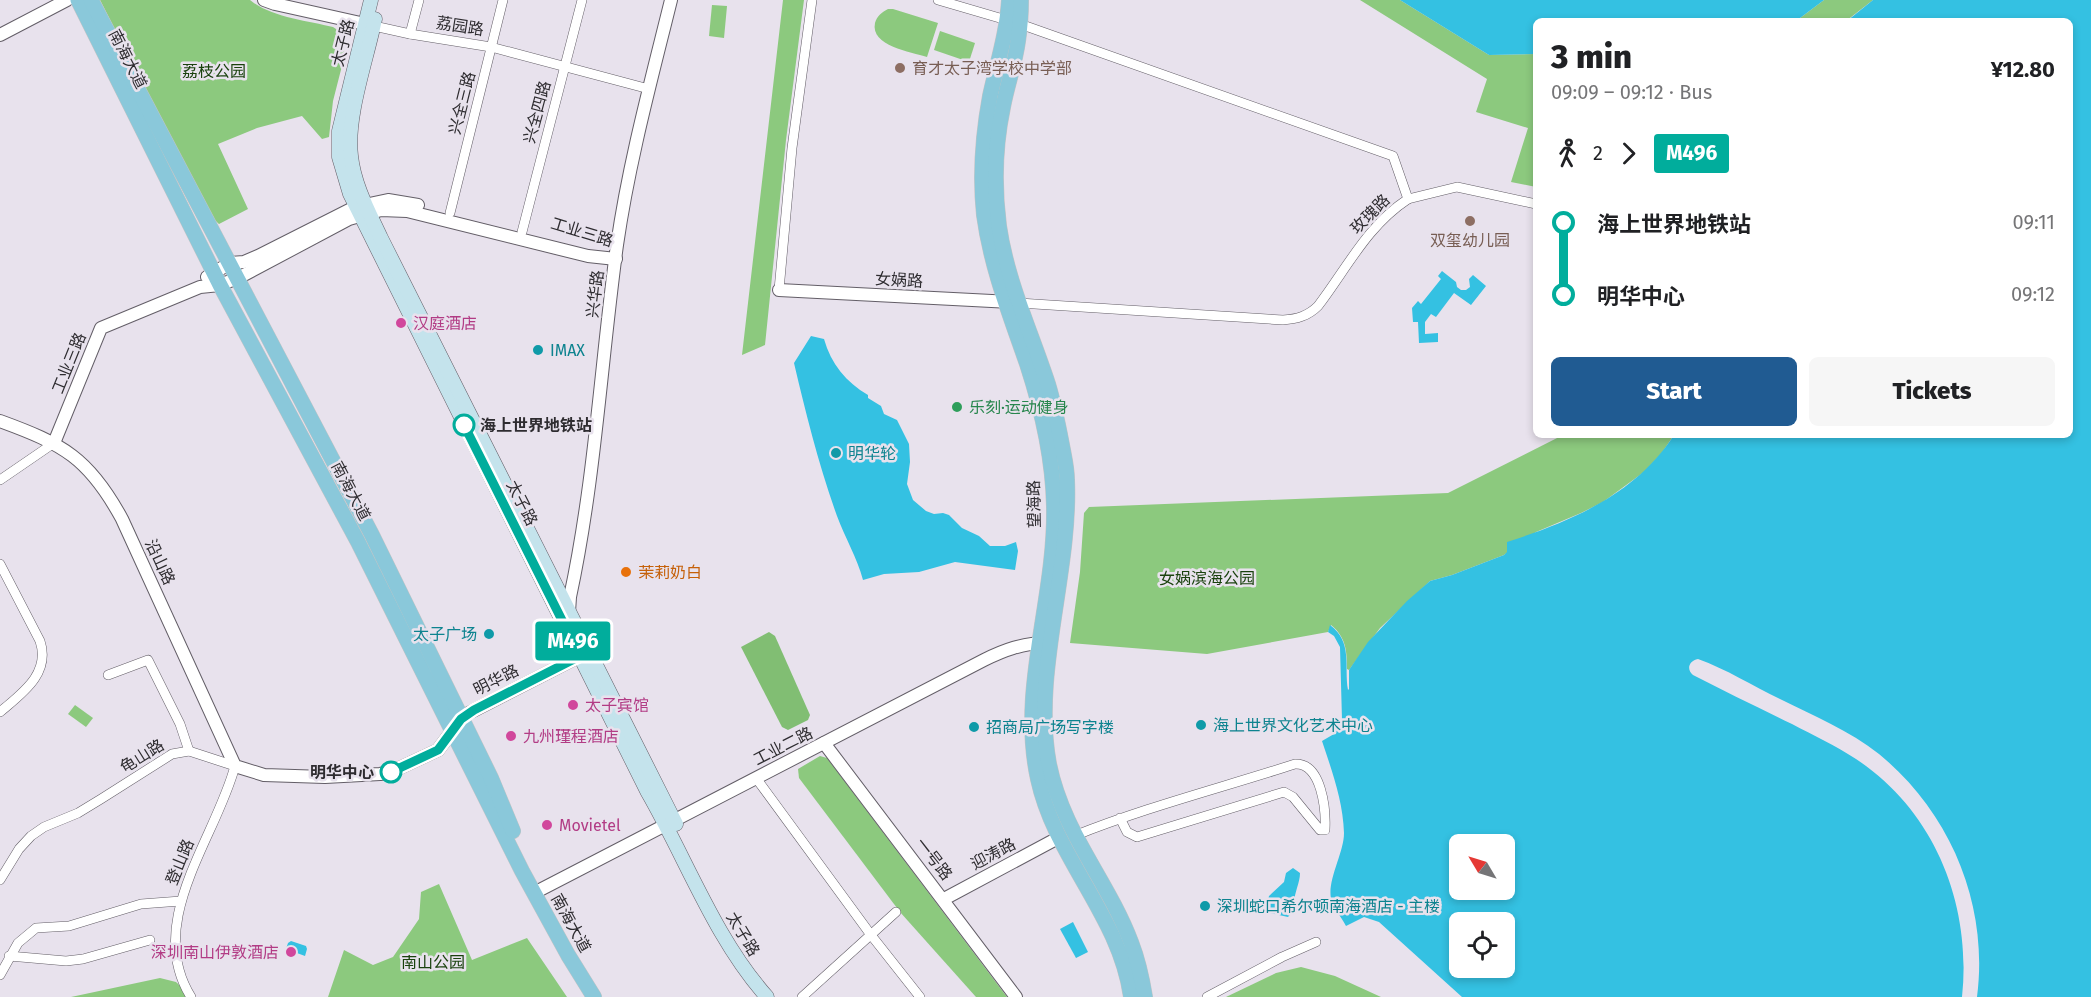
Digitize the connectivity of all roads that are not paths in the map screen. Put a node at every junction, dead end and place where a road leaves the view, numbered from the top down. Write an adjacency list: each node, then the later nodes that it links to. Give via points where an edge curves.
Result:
1 (66, 0): 18 (street)
2 (78, 0): 29 (main road, 南海大道)
3 (92, 0): 28 (main road, 南海大道)
4 (264, 0): 16 (street, 荔园路)
5 (371, 0): 16 (main road, 太子路)
6 (379, 0): 16 (main road, 太子路)
7 (420, 0): 17 (street)
8 (503, 0): 19 (street, 兴全三路)
9 (582, 0): 20 (street, 兴全四路)
10 (671, 0): 21 (street, 兴华路)
11 (812, 0): 31 (street, via 792,148)
12 (938, 0): 15 (street)
13 (1009, 0): 15 (main road, 望海路)
14 (1021, 0): 15 (main road, 望海路)
15 (1014, 22): 22 (street, 玫瑰路, via 1393,156); 32 (main road, 望海路, via 1003,47 990,99 982,171 986,230)
16 (369, 25): 17 (street, 荔园路); 24 (main road, 太子路, via 343,107 338,140 341,166)
17 (410, 34): 19 (street, 荔园路)
18 (0, 35)
19 (491, 47): 20 (street, 荔园路); 25 (street, 兴全三路)
20 (564, 68): 21 (street, 荔园路); 26 (street, 兴全四路)
21 (649, 89): 27 (street, 兴华路, via 632,158)
22 (1408, 199): 23 (street, via 1457,187); 32 (street, 玫瑰路, via 1368,235 1318,306 1296,319)
23 (1533, 203)
24 (362, 209): 25 (street, 工业三路, via 394,201); 27 (street, 工业三路, via 407,211 588,256); 28 (street, 工业三路, via 244,262); 30 (street, 工业三路); 38 (main road, 太子路); 41 (main road, 太子路)
25 (450, 213): 26 (street, 工业三路)
26 (522, 232): 27 (street, 工业三路)
27 (616, 259): 36 (street, 兴华路)
28 (230, 263): 29 (street, 工业三路); 30 (main road, 南海大道)
29 (218, 278): 30 (street, 工业三路); 34 (street, 工业三路, via 207,277 200,287 101,328); 45 (main road, 南海大道, via 358,542)
30 (237, 278): 44 (main road, 南海大道, via 372,536)
31 (779, 290): 32 (street, 女娲路)
32 (1012, 302): 40 (main road, 望海路, via 1043,423 1066,542)
33 (0, 421): 34 (street, 沿山路)
34 (54, 443): 35 (street); 48 (street, 沿山路, via 91,473 112,501)
35 (0, 480)
36 (578, 561): 38 (street, via 564,579); 39 (street, 兴华路)
37 (0, 564): 43 (street, via 40,641 42,654 30,687)
38 (553, 580): 39 (main road, 太子路)
39 (569, 612): 51 (main road, 太子路)
40 (1046, 643): 46 (street, 工业二路, via 1026,644 998,653); 52 (main road, 望海路, via 1046,739 1054,783); 53 (main road, 望海路, via 1033,700 1032,740 1038,782)
41 (580, 656): 44 (street, 明华路); 51 (main road, 太子路, via 647,791)
42 (108, 675): 47 (street, via 148,660)
43 (0, 712)
44 (461, 719): 45 (street); 55 (main road, 南海大道, via 491,778)
45 (452, 732): 48 (street, via 438,750 380,774 264,775); 55 (main road, 南海大道)
46 (824, 743): 49 (street, 工业二路); 56 (street, 一号路)
47 (189, 751): 48 (street, 龟山路); 54 (street, 龟山路, via 172,754 78,813 44,827 19,849)
48 (235, 766): 57 (street, 登山路)
49 (756, 778): 51 (street, 工业二路); 59 (street)
50 (1120, 818): 50 (street, via 1301,764 1314,773 1326,818 1325,830 1320,830 1293,797 1284,792 1137,837 1127,832); 52 (street)
51 (670, 823): 55 (street, 工业二路); 67 (main road, 太子路, via 725,941); 68 (main road, 太子路, via 733,937)
52 (1074, 836): 73 (main road, 望海路, via 1131,941)
53 (1058, 838): 56 (street, 迎涛路); 72 (main road, 望海路, via 1110,929)
54 (0, 880)
55 (538, 891): 65 (main road, 南海大道); 66 (main road, 南海大道)
56 (944, 900): 71 (street, 一号路)
57 (181, 901): 62 (street, via 141,903 69,926 36,928 25,935); 64 (street, 登山路, via 175,940 179,973)
58 (896, 912): 59 (street)
59 (871, 935): 69 (street); 70 (street)
60 (150, 940): 62 (street, via 66,961)
61 (1316, 942): 74 (street)
62 (9, 956): 63 (street)
63 (0, 975)
64 (191, 997)
65 (594, 997)
66 (604, 997)
67 (767, 997)
68 (780, 997)
69 (802, 997)
70 (920, 997)
71 (1016, 997)
72 (1131, 997)
73 (1145, 997)
74 (1207, 997)

